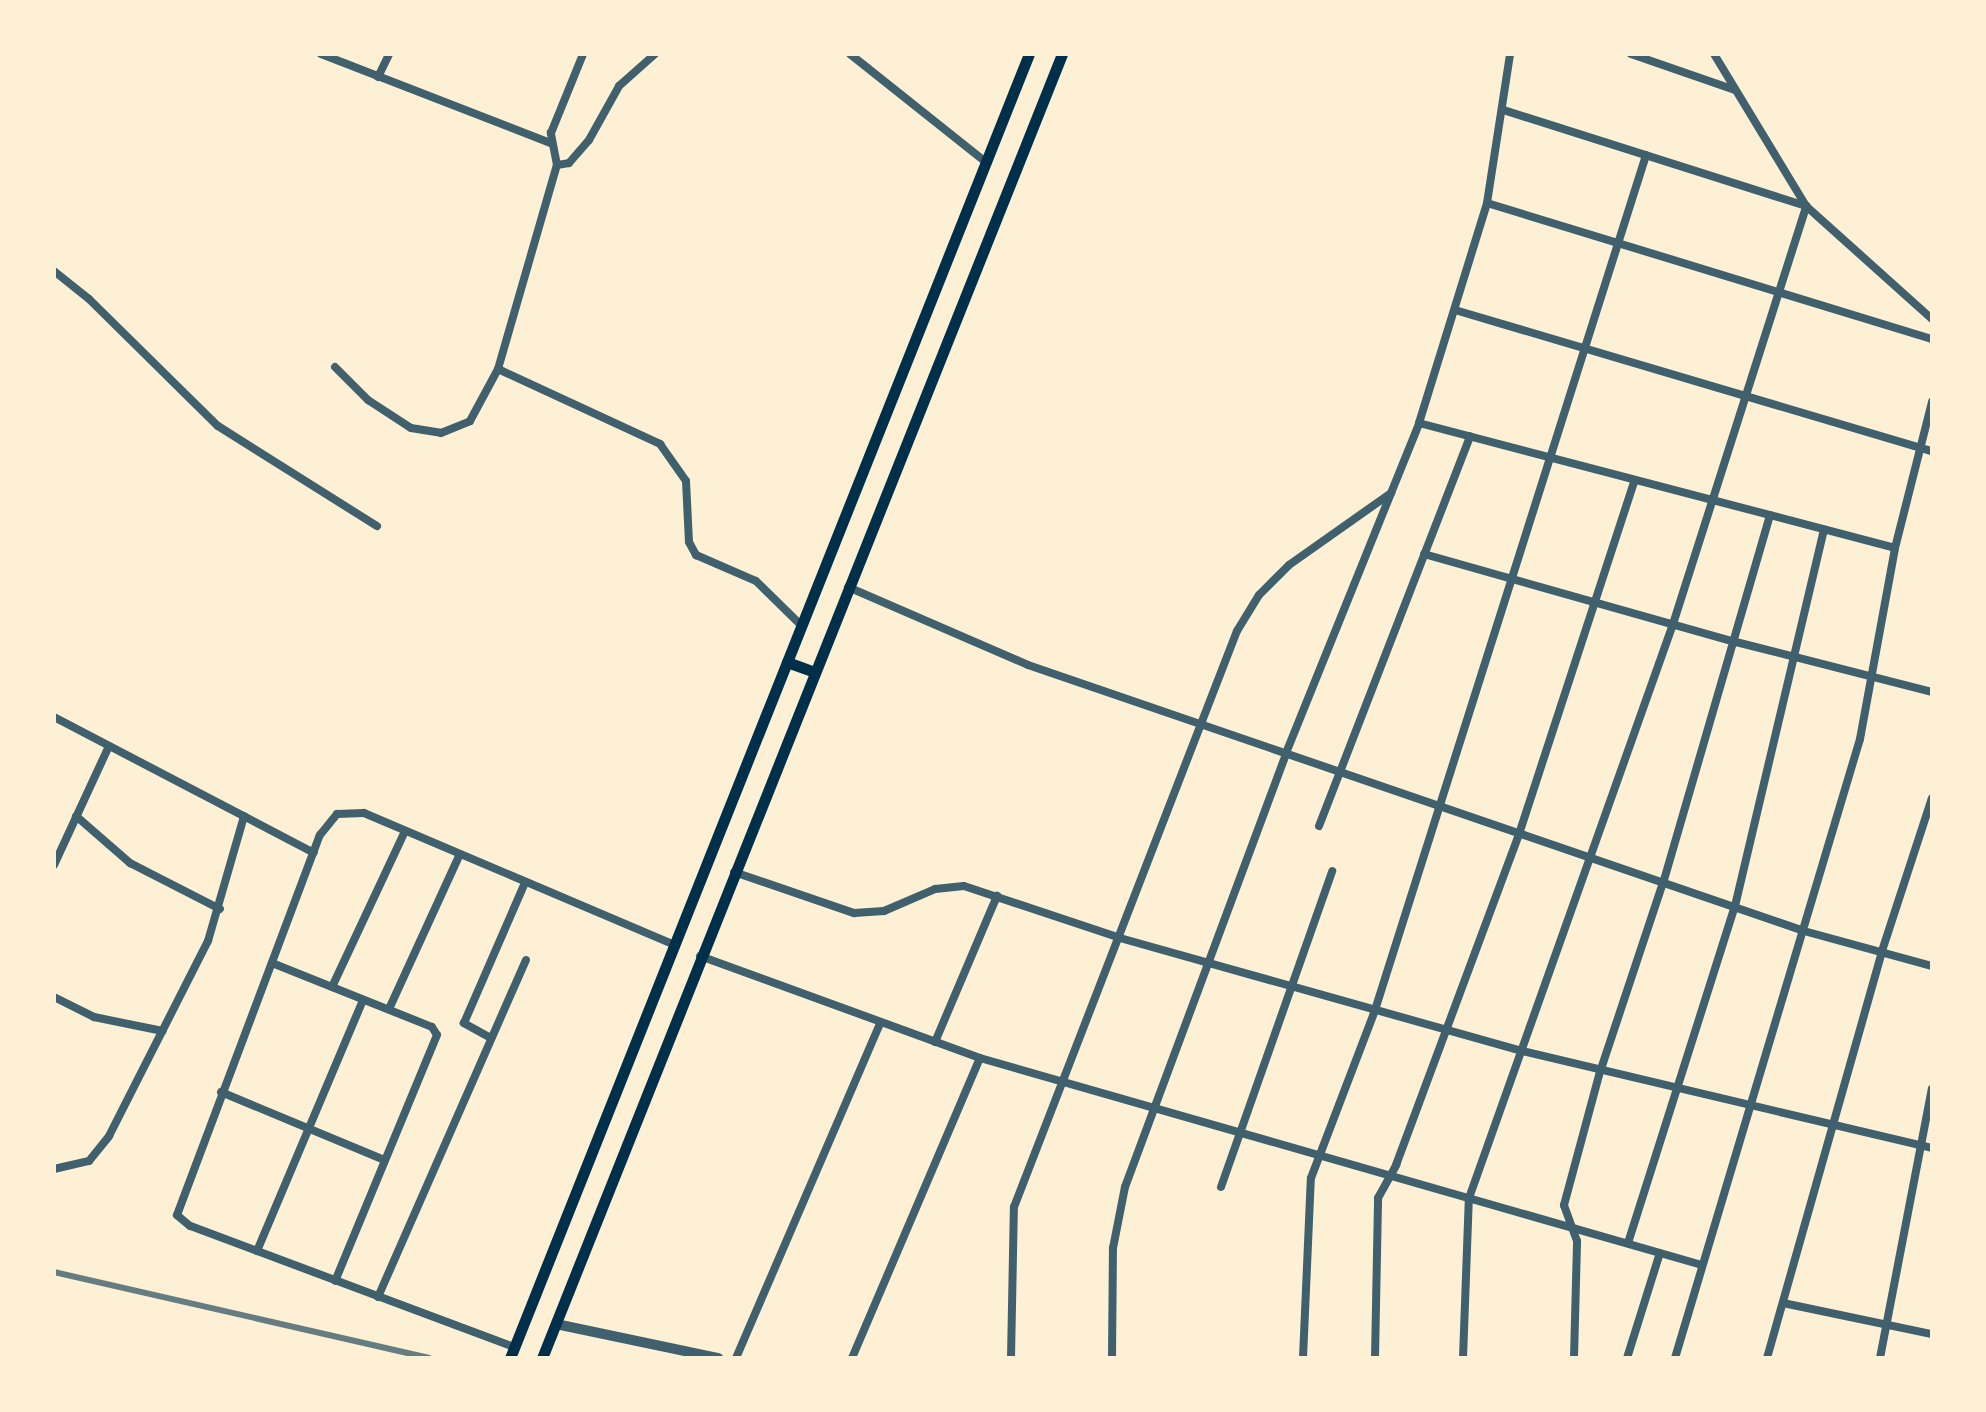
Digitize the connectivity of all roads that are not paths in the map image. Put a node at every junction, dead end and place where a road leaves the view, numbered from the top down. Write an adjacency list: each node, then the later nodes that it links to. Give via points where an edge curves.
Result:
1 (321, 54): 11 (street)
2 (389, 54): 11 (street)
3 (583, 54): 14 (street)
4 (655, 54): 17 (street, via 619,86 596,130 569,163)
5 (850, 54): 16 (street)
6 (1029, 54): 16 (main road)
7 (1062, 54): 45 (main road)
8 (1510, 54): 13 (street)
9 (1631, 54): 12 (street)
10 (1714, 54): 12 (street)
11 (378, 77): 14 (street)
12 (1735, 90): 19 (street)
13 (1504, 110): 15 (street); 18 (street)
14 (550, 143): 17 (street)
15 (1646, 155): 19 (street); 20 (street)
16 (986, 162): 48 (main road)
17 (557, 165): 28 (street)
18 (1487, 203): 20 (street); 23 (street)
19 (1806, 206): 22 (street); 24 (street)
20 (1618, 243): 22 (street); 26 (street)
21 (54, 271): 40 (street, via 218,426)
22 (1776, 291): 25 (street); 29 (street)
23 (1455, 310): 26 (street); 31 (street)
24 (1932, 319)
25 (1932, 339)
26 (1584, 348): 29 (street); 35 (street)
27 (335, 367): 28 (street, via 389,415 431,434 470,421)
28 (498, 369): 48 (street, via 660,444 686,481 689,542 696,555 756,581)
29 (1742, 395): 33 (street); 38 (street)
30 (1932, 402): 33 (street)
31 (1419, 423): 32 (street); 37 (street)
32 (1470, 436): 35 (street); 43 (street)
33 (1921, 448): 34 (street); 42 (street)
34 (1932, 451)
35 (1551, 458): 36 (street); 44 (street)
36 (1635, 480): 38 (street); 46 (street)
37 (1392, 492): 56 (street, via 1289,565 1259,595 1237,631); 58 (street)
38 (1709, 499): 39 (street); 47 (street)
39 (1770, 515): 41 (street); 49 (street)
40 (377, 526)
41 (1824, 530): 42 (street); 50 (street)
42 (1895, 548): 53 (street)
43 (1424, 554): 44 (street); 59 (street)
44 (1515, 580): 46 (street); 61 (street)
45 (848, 587): 52 (main road); 56 (street, via 1028,665)
46 (1598, 603): 47 (street); 66 (street)
47 (1673, 624): 49 (street); 69 (street)
48 (802, 626): 51 (main road)
49 (1732, 641): 50 (street); 73 (street)
50 (1794, 657): 53 (street); 76 (street)
51 (787, 662): 52 (main road); 80 (main road)
52 (814, 672): 72 (main road)
53 (1874, 677): 54 (street); 78 (street)
54 (1932, 692)
55 (54, 717): 57 (street)
56 (1200, 723): 58 (street); 79 (street)
57 (109, 746): 62 (street); 63 (street)
58 (1286, 753): 59 (street); 85 (street)
59 (1340, 771): 61 (street); 64 (street)
60 (1932, 798): 81 (street)
61 (1442, 806): 66 (street); 92 (street)
62 (76, 816): 70 (street); 77 (street, via 130,863)
63 (244, 816): 67 (street); 77 (street)
64 (1319, 826)
65 (405, 831): 67 (street, via 355,811 337,814 324,827); 68 (street); 88 (street)
66 (1520, 831): 69 (street); 94 (street)
67 (314, 853): 84 (street)
68 (459, 856): 74 (street); 91 (street)
69 (1592, 856): 73 (street); 98 (street)
70 (54, 865)
71 (1332, 871): 87 (street)
72 (734, 872): 75 (street, via 854,913 899,907 944,886); 82 (main road)
73 (1664, 880): 76 (street); 100 (street)
74 (525, 883): 80 (street); 96 (street, via 464,1023)
75 (997, 896): 79 (street); 97 (street)
76 (1735, 906): 78 (street); 103 (street)
77 (220, 909): 95 (street)
78 (1804, 931): 81 (street); 105 (street)
79 (1120, 938): 85 (street); 101 (street)
80 (675, 945): 129 (main road)
81 (1881, 954): 86 (street); 107 (street)
82 (700, 956): 93 (street); 126 (main road)
83 (526, 960): 96 (street, via 495,1034)
84 (272, 963): 88 (street); 104 (street)
85 (1208, 963): 87 (street); 106 (street)
86 (1932, 966)
87 (1292, 986): 92 (street); 109 (street)
88 (332, 987): 90 (street)
89 (54, 997): 95 (street, via 94,1017)
90 (363, 1000): 91 (street); 108 (street)
91 (389, 1009): 113 (street, via 432,1027 437,1040)
92 (1375, 1010): 94 (street); 112 (street)
93 (880, 1023): 97 (street); 133 (street)
94 (1447, 1030): 98 (street); 115 (street)
95 (163, 1031): 114 (street, via 103,1146 79,1165)
96 (489, 1037): 124 (street)
97 (935, 1042): 99 (street)
98 (1522, 1051): 100 (street); 117 (street)
99 (980, 1058): 101 (street); 134 (street)
100 (1600, 1072): 103 (street); 118 (street, via 1564,1205)
101 (1064, 1083): 106 (street); 135 (street, via 1012,1216)
102 (1932, 1089): 110 (street)
103 (1676, 1091): 105 (street); 119 (street)
104 (221, 1092): 108 (street); 120 (street, via 177,1215 190,1226)
105 (1748, 1107): 107 (street); 122 (street)
106 (1154, 1111): 109 (street); 136 (street, via 1115,1227)
107 (1831, 1123): 110 (street); 125 (street)
108 (309, 1129): 113 (street); 120 (street)
109 (1240, 1133): 112 (street); 116 (street)
110 (1920, 1145): 111 (street); 127 (street)
111 (1932, 1148)
112 (1320, 1153): 115 (street); 137 (street, via 1309,1190)
113 (384, 1160): 123 (street)
114 (54, 1169)
115 (1390, 1175): 117 (street); 138 (street, via 1378,1198)
116 (1221, 1187)
117 (1469, 1198): 118 (street); 139 (street)
118 (1571, 1227): 119 (street); 140 (street, via 1577,1241)
119 (1628, 1243): 121 (street)
120 (257, 1251): 123 (street)
121 (1660, 1253): 122 (street); 141 (street)
122 (1702, 1265): 142 (street)
123 (335, 1281): 124 (street)
124 (378, 1297): 129 (street)
125 (1783, 1303): 127 (street); 143 (street)
126 (556, 1324): 130 (street); 131 (main road)
127 (1886, 1324): 128 (street); 144 (street)
128 (1932, 1334)
129 (512, 1352)
130 (684, 1355): 132 (street)
131 (542, 1358)
132 (718, 1358)
133 (736, 1358)
134 (852, 1358)
135 (1011, 1358)
136 (1112, 1358)
137 (1303, 1358)
138 (1375, 1358)
139 (1463, 1358)
140 (1574, 1358)
141 (1627, 1358)
142 (1675, 1358)
143 (1767, 1358)
144 (1880, 1358)

